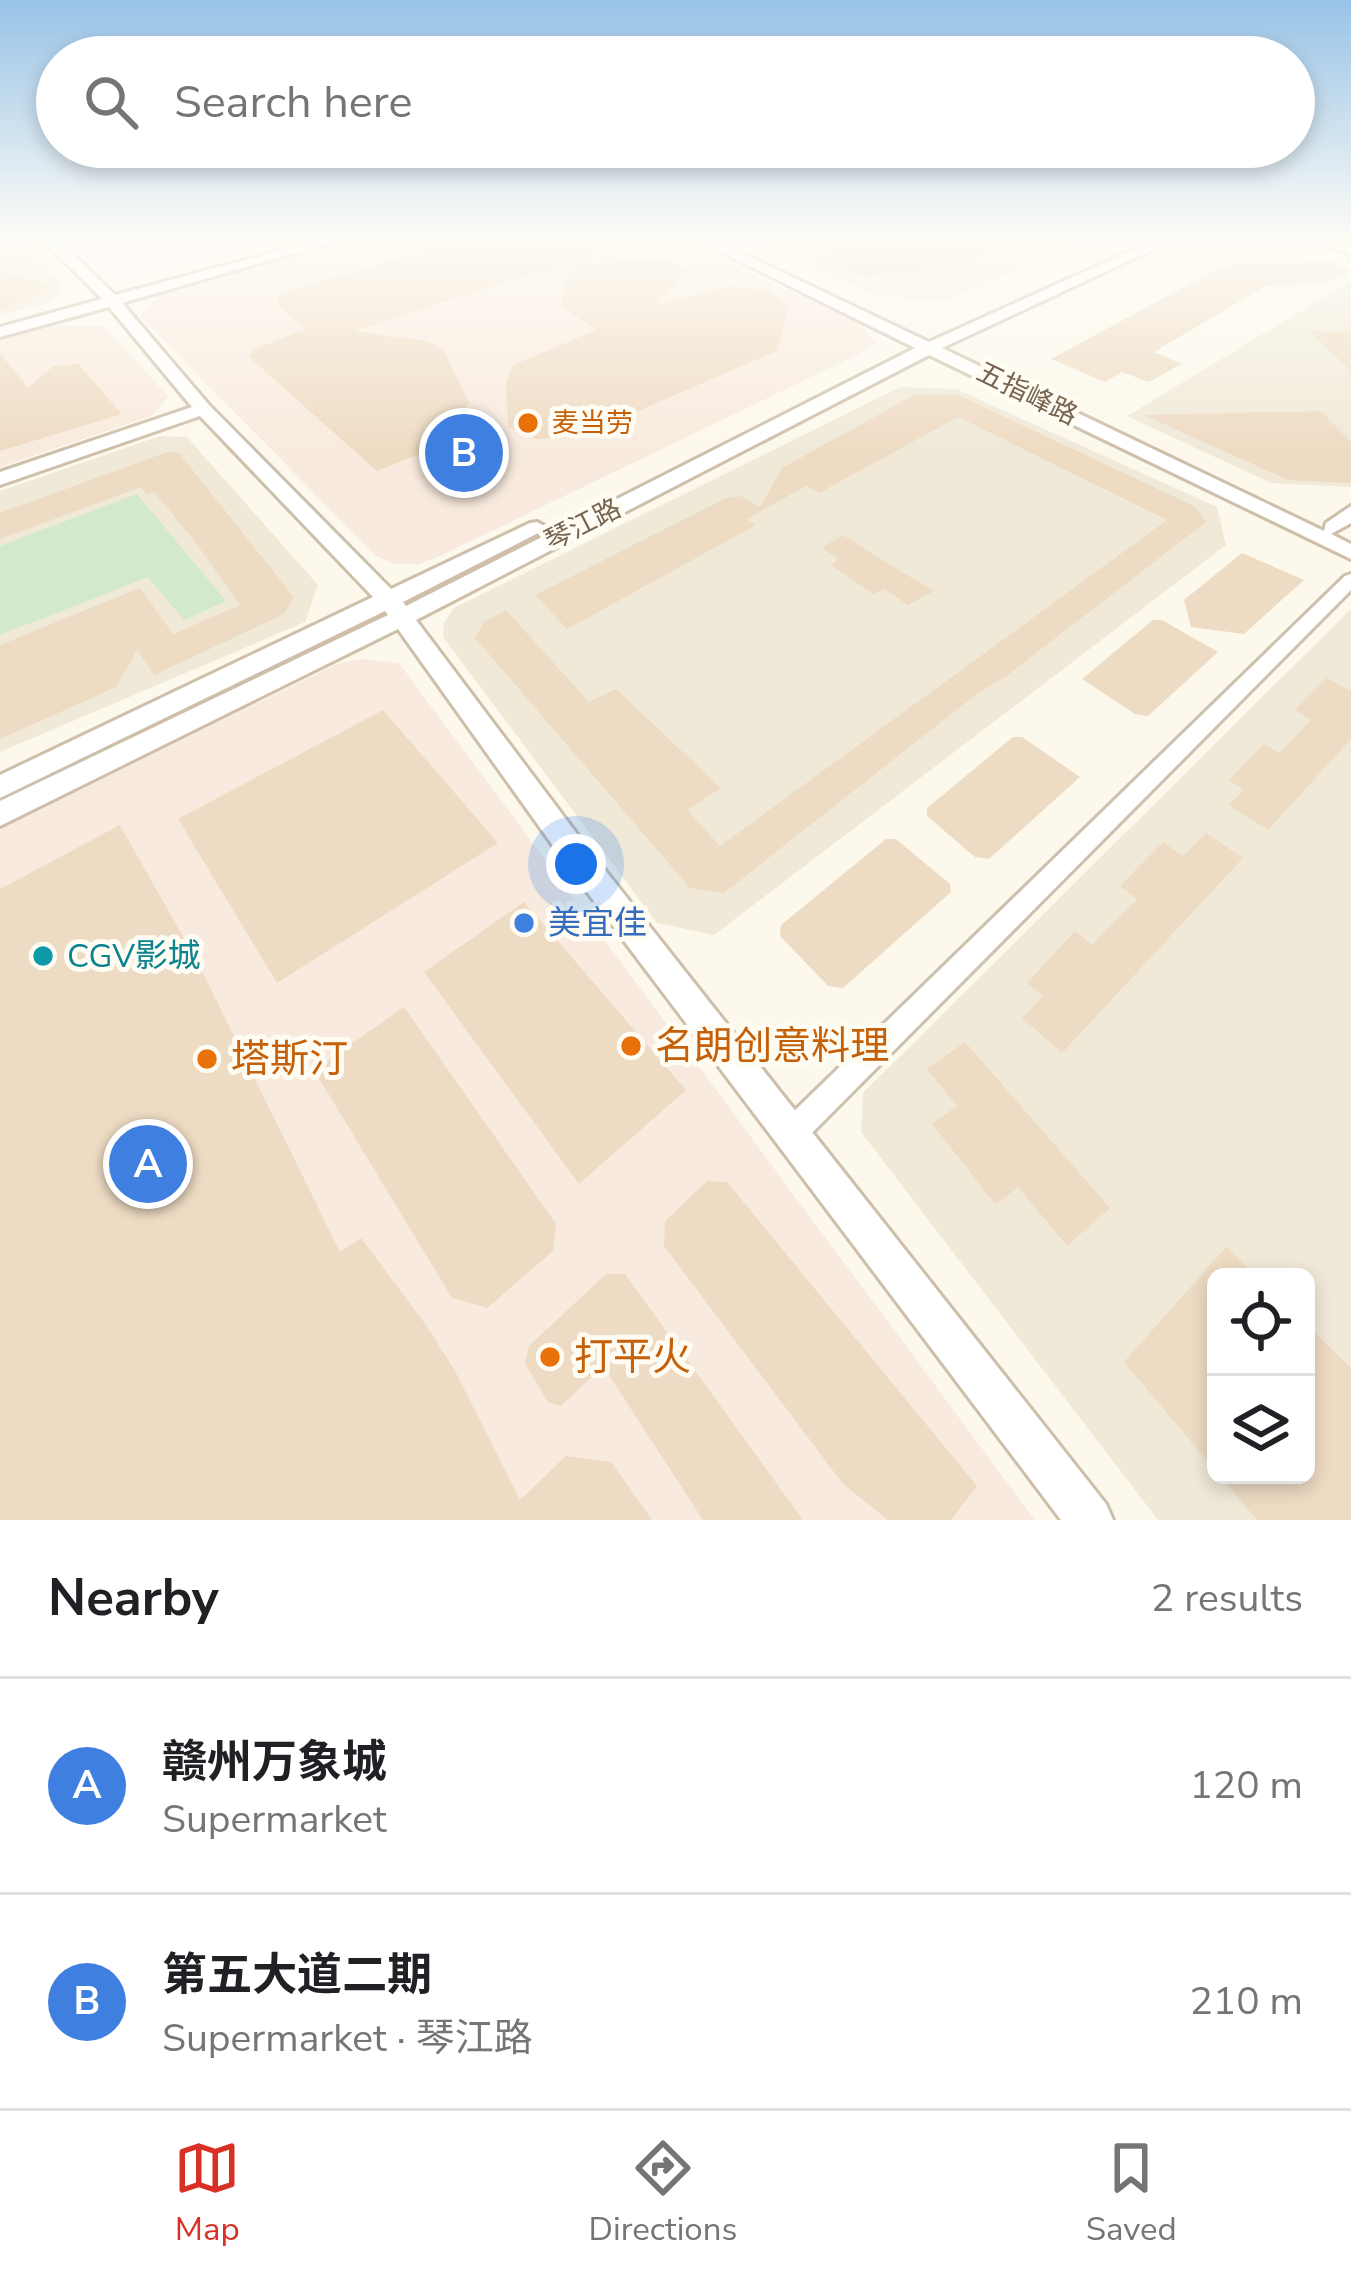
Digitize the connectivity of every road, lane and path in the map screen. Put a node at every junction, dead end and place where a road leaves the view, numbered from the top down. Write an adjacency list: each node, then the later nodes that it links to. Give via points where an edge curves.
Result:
1 (55, 310): 8 (main road)
2 (71, 310): 9 (main road)
3 (120, 310): 11 (main road)
4 (862, 310): 10 (main road, 五指峰路)
5 (869, 310): 10 (main road, 五指峰路)
6 (992, 310): 10 (main road, 琴江路)
7 (999, 310): 10 (main road, 琴江路)
8 (0, 322)
9 (0, 332)
10 (929, 340): 14 (main road, 五指峰路); 15 (main road, 五指峰路); 17 (main road, 琴江路)
11 (203, 409): 12 (main road); 17 (main road)
12 (0, 479)
13 (1351, 512): 14 (main road)
14 (1342, 532)
15 (1351, 552)
16 (1351, 580): 20 (street)
17 (396, 610): 18 (main road, 琴江路); 19 (main road, 琴江路); 20 (main road)
18 (0, 787)
19 (0, 814)
20 (792, 1133): 21 (main road)
21 (1090, 1520)

